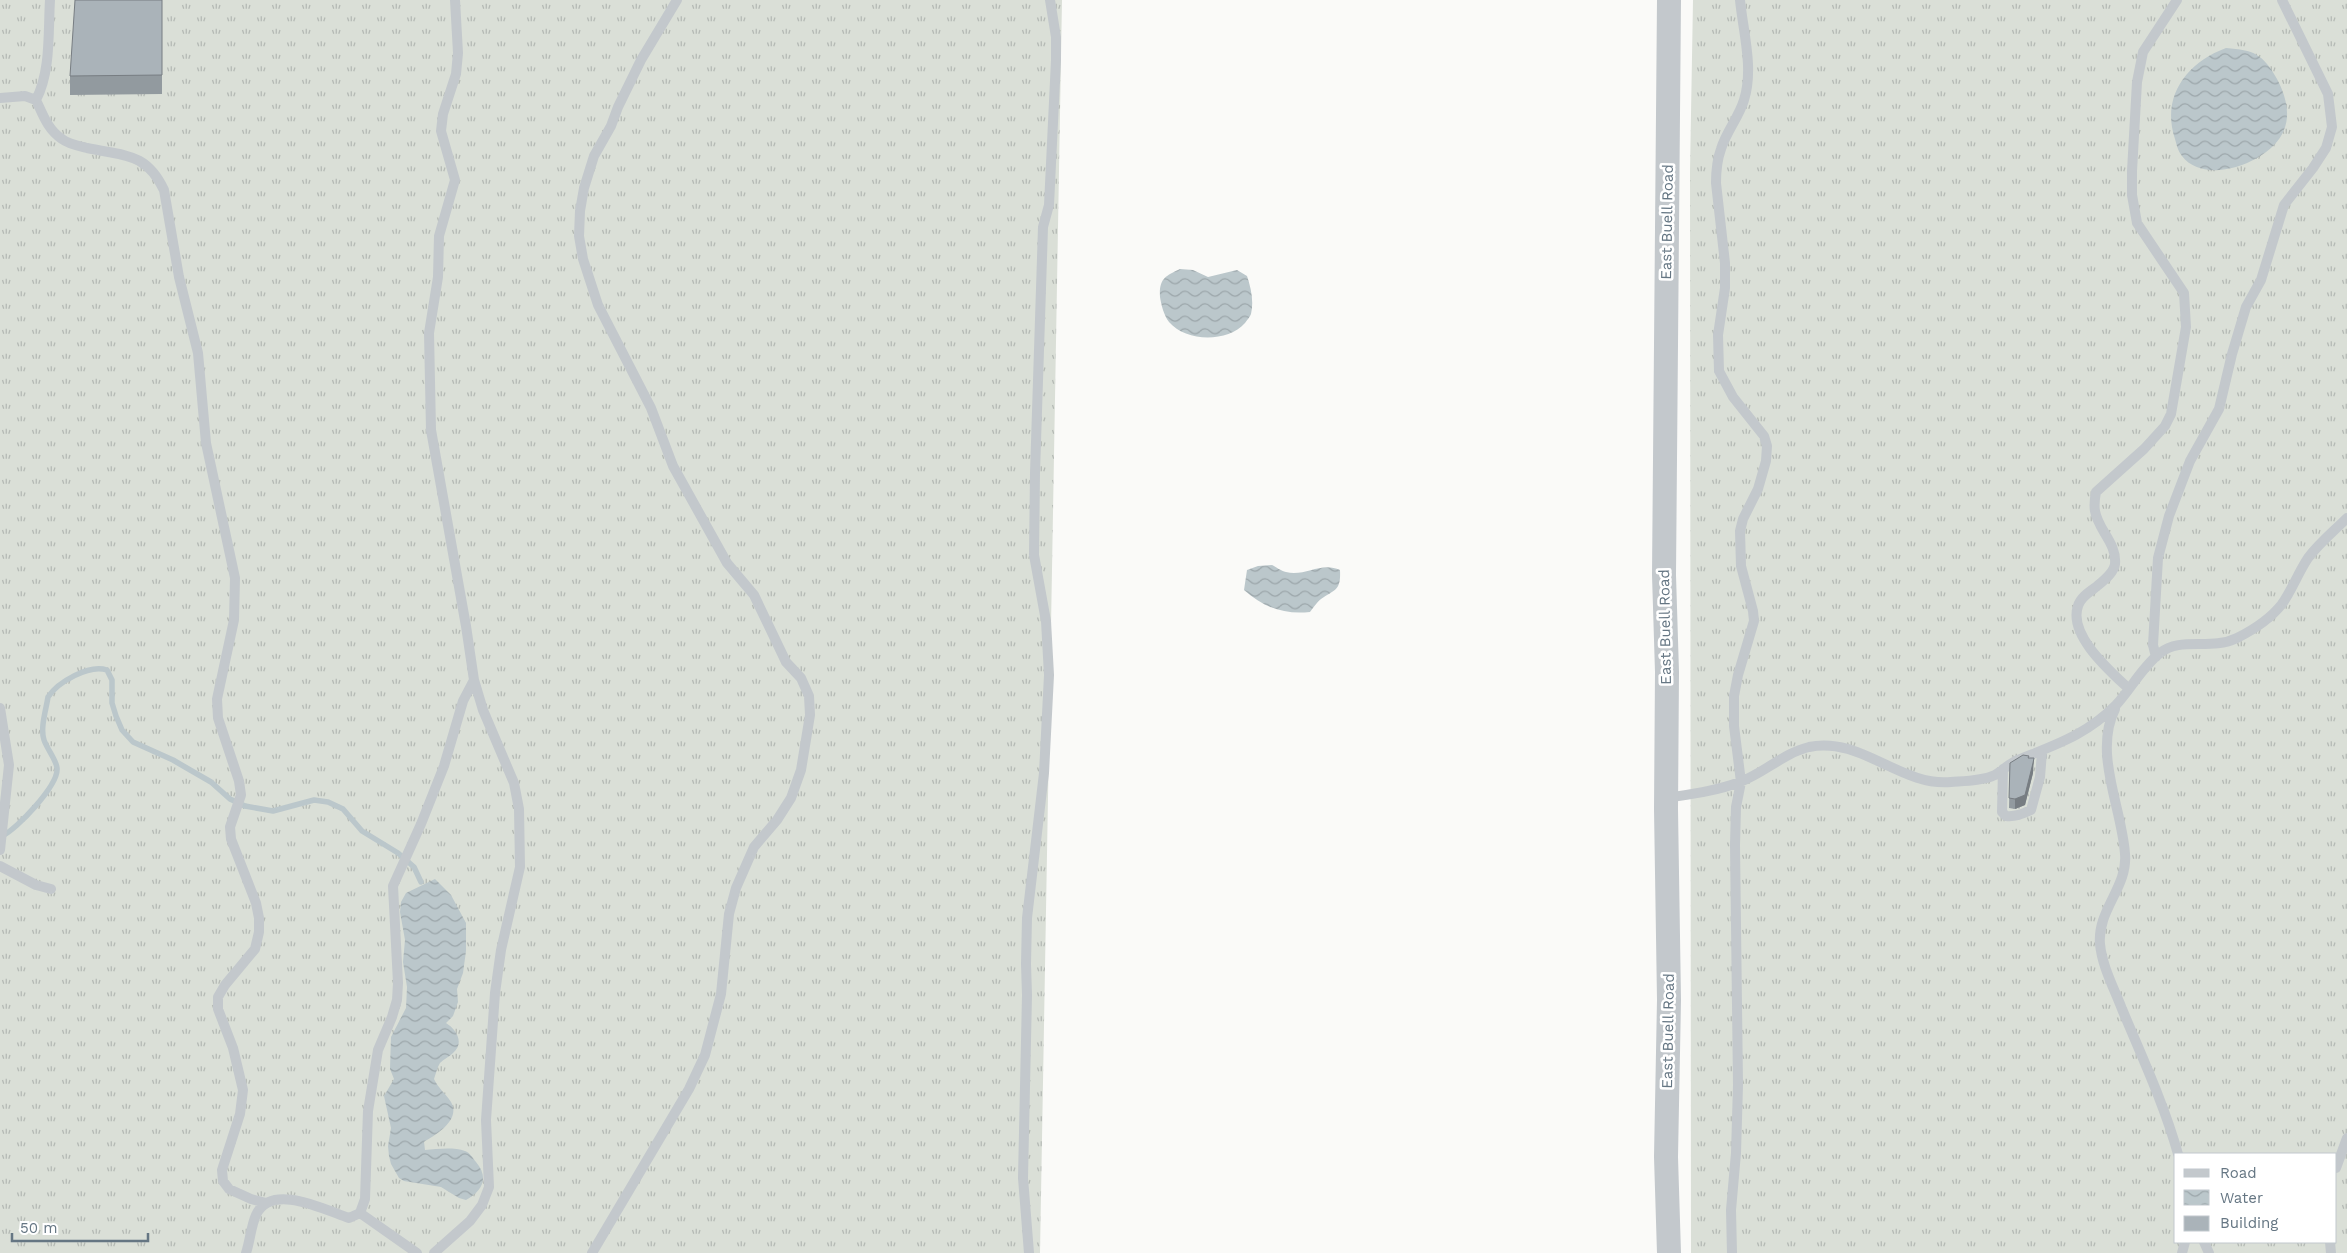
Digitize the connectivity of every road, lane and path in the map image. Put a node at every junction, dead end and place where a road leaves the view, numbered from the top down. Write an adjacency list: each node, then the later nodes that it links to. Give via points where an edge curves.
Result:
1 (50, 0): 10 (lane, via 46,66)
2 (455, 0): 13 (lane, via 456,74 441,131 455,180 439,236 438,277 429,333 431,430)
3 (677, 0): 32 (lane, via 641,60 594,156 580,211 579,236 583,259 598,305 650,408 673,466 728,563 754,595 786,662 801,678 809,696 810,715 801,770 791,798 754,847 736,888 728,914 721,994 705,1055 689,1089)
4 (1050, 0): 33 (lane, via 1056,60 1049,205 1043,227 1034,473 1034,555 1046,622 1049,675 1044,774 1027,918 1023,1178)
5 (1669, 0): 20 (street, East Buell Road, via 1664,575)
6 (1740, 0): 19 (lane, via 1746,50 1745,99 1721,147 1716,176 1725,276 1717,360 1722,379 1764,436 1767,446 1758,489 1740,531 1740,560 1754,622 1734,696)
7 (2177, 0): 14 (lane, via 2143,52 2134,111 2132,195 2137,223 2184,293 2186,327 2171,414 2165,426 2096,492 2095,512 2114,548 2115,567 2086,594 2076,613 2083,637 2096,656)
8 (2282, 0): 12 (lane, via 2328,94 2332,127 2326,148 2284,205 2261,280 2246,307 2219,409 2190,461 2169,516 2158,558 2153,645)
9 (0, 98): 10 (lane, via 25,96)
10 (36, 100): 27 (lane, via 50,128 62,140 136,157 149,166 158,177 168,209 179,277 198,353 206,443 235,578 234,620 217,699 218,718 241,795 230,827 231,839 256,903 259,932 255,949 218,997 218,1009 233,1048 242,1090 240,1114 222,1170 223,1181 229,1189)
11 (2347, 518): 12 (lane, via 2320,544 2299,572 2282,604 2260,624 2225,642 2173,645)
12 (2156, 657): 14 (lane)
13 (474, 680): 28 (lane, via 463,701 444,766 393,886 398,983 392,1017 378,1050 368,1111 366,1199); 31 (lane, via 483,710 514,782 520,867 495,993 486,1104 489,1187 482,1205 470,1221)
14 (2128, 688): 15 (lane)
15 (2117, 703): 17 (lane, via 2078,735); 25 (lane, via 2109,721 2107,744 2125,864 2122,878 2102,920 2100,946)
16 (0, 708): 21 (lane, via 9,765)
17 (2042, 752): 18 (lane); 18 (lane, via 2036,797 2031,810 2023,814 2006,816 2002,812)
18 (2003, 768): 19 (lane, via 1982,779 1924,781 1852,750 1835,746 1810,747)
19 (1741, 782): 20 (lane, via 1702,793); 35 (lane, via 1736,807 1735,844 1738,1085 1731,1210)
20 (1666, 798): 34 (street, East Buell Road)
21 (0, 850)
22 (0, 866): 23 (lane, via 36,885)
23 (51, 889)
24 (2347, 1138): 26 (lane)
25 (2178, 1153)
26 (2337, 1165)
27 (266, 1203): 28 (lane, via 282,1198 308,1203 350,1218); 29 (lane, via 256,1214)
28 (360, 1213): 30 (lane)
29 (246, 1253)
30 (416, 1253)
31 (434, 1253)
32 (592, 1253)
33 (1029, 1253)
34 (1669, 1253)
35 (1732, 1253)

